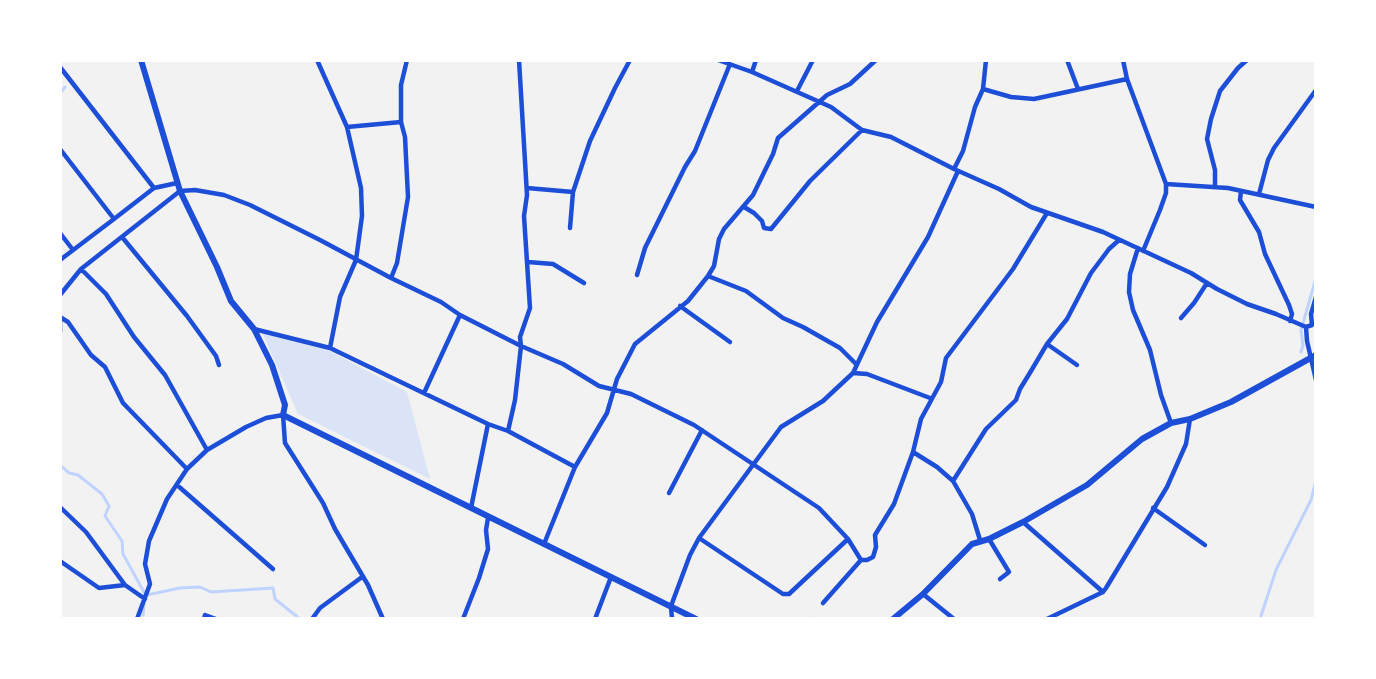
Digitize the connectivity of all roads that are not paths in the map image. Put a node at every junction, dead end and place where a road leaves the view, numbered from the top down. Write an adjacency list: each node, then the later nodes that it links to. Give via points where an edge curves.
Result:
1 (141, 60): 28 (street)
2 (317, 60): 24 (street)
3 (407, 60): 23 (street, via 401,85)
4 (519, 60): 32 (street)
5 (630, 60): 35 (street, via 594,132)
6 (718, 60): 14 (street)
7 (756, 60): 16 (street)
8 (813, 60): 21 (street)
9 (876, 60): 22 (street, via 850,84)
10 (986, 60): 18 (street)
11 (1067, 60): 19 (street)
12 (1123, 60): 17 (street)
13 (1247, 60): 30 (street, via 1220,92 1211,119 1207,139)
14 (730, 64): 16 (street); 51 (street, via 695,151 645,248)
15 (60, 67): 31 (street)
16 (752, 72): 21 (street)
17 (1127, 80): 19 (street); 29 (street)
18 (983, 89): 19 (street, via 1034,99); 27 (street)
19 (1078, 89)
20 (1316, 90): 36 (street, via 1274,148)
21 (797, 91): 22 (street)
22 (819, 102): 25 (street); 37 (street, via 778,138)
23 (401, 122): 24 (street); 53 (street, via 408,197)
24 (347, 127): 48 (street, via 361,188)
25 (862, 130): 27 (street, via 891,136); 37 (street, via 810,181 771,229 764,228 762,221)
26 (60, 149): 40 (street)
27 (956, 170): 39 (street); 72 (street, via 928,237 877,322)
28 (177, 183): 31 (street); 33 (street)
29 (1166, 184): 30 (street); 46 (street, via 1160,210)
30 (1215, 186): 34 (street)
31 (154, 188): 40 (street)
32 (527, 188): 35 (street); 49 (street, via 524,216)
33 (180, 191): 43 (street); 48 (street, via 224,195 250,205); 64 (street, via 231,301)
34 (1241, 191): 36 (street); 62 (street, via 1240,200 1259,232 1289,304)
35 (573, 192): 41 (street)
36 (1259, 194): 38 (street)
37 (744, 207): 52 (street, via 724,229)
38 (1316, 207)
39 (1047, 213): 44 (street); 78 (street, via 1013,269 946,358 941,382)
40 (114, 219): 45 (street)
41 (570, 228)
42 (60, 234): 45 (street)
43 (122, 237): 50 (street); 71 (street, via 187,316)
44 (1119, 240): 46 (street); 67 (street, via 1091,273 1067,319)
45 (73, 250): 47 (street)
46 (1141, 250): 55 (street); 81 (street, via 1130,274 1129,292)
47 (60, 260)
48 (356, 260): 53 (street); 69 (street, via 340,297)
49 (528, 262): 54 (street, via 553,264); 68 (street, via 530,308)
50 (81, 269): 56 (street); 85 (street, via 106,294 165,375)
51 (637, 275)
52 (708, 276): 58 (street); 72 (street, via 746,291 783,318 840,348)
53 (391, 278): 59 (street)
54 (584, 283)
55 (1207, 283): 60 (street); 62 (street)
56 (60, 295)
57 (1316, 297): 63 (street, via 1312,325)
58 (680, 306): 66 (street); 76 (street, via 635,344)
59 (460, 315): 68 (street); 77 (street)
60 (1181, 318)
61 (60, 319): 65 (street); 89 (street, via 68,322 91,356 105,367 123,403)
62 (1290, 321): 63 (street)
63 (1306, 327): 70 (street)
64 (254, 329): 69 (street); 79 (street, via 272,365 285,405)
65 (60, 332)
66 (730, 342)
67 (1047, 344): 73 (street); 90 (street, via 1016,400 986,429)
68 (521, 346): 76 (street); 84 (street)
69 (330, 348): 77 (street)
70 (1313, 356): 75 (street); 80 (street, via 1231,402)
71 (219, 365)
72 (857, 365): 74 (street)
73 (1077, 365)
74 (853, 373): 78 (street, via 867,374); 87 (street, via 823,401 782,427)
75 (1316, 380)
76 (614, 390): 83 (street, via 631,394); 88 (street, via 607,412)
77 (424, 393): 82 (street)
78 (930, 398): 86 (street)
79 (283, 415): 85 (street, via 266,418); 94 (street); 107 (street, via 285,443 323,503)
80 (1190, 418): 81 (street); 95 (street, via 1178,464)
81 (1171, 423): 97 (street, via 1142,440 1087,486)
82 (488, 424): 84 (street); 94 (street)
83 (702, 430): 87 (street); 92 (street)
84 (508, 431): 88 (street)
85 (207, 450): 89 (street)
86 (913, 452): 90 (street); 104 (street, via 894,504 875,535 873,557)
87 (752, 465): 98 (street); 100 (street, via 819,508)
88 (575, 467): 102 (street)
89 (187, 469): 91 (street)
90 (953, 481): 101 (street, via 972,514)
91 (177, 485): 106 (street); 113 (street, via 149,541 145,564 150,584)
92 (669, 493)
93 (60, 507): 110 (street, via 86,532)
94 (471, 508): 96 (street)
95 (1153, 508): 103 (street); 111 (street)
96 (488, 518): 102 (street); 121 (street, via 488,549)
97 (1023, 522): 99 (street); 111 (street)
98 (699, 538): 100 (street, via 783,594 789,594); 115 (street)
99 (989, 538): 101 (street); 109 (street, via 1009,572)
100 (848, 539): 104 (street)
101 (980, 540): 112 (street)
102 (544, 544): 108 (street)
103 (1205, 545)
104 (861, 560): 114 (street)
105 (60, 561): 110 (street, via 99,588)
106 (273, 569)
107 (362, 577): 119 (street, via 320,608); 120 (street)
108 (611, 578): 115 (street); 122 (street)
109 (1000, 579)
110 (125, 585): 113 (street)
111 (1103, 592): 127 (street)
112 (923, 594): 125 (street); 126 (street)
113 (145, 599): 116 (street)
114 (823, 603)
115 (671, 606): 123 (street); 124 (street)
116 (137, 619)
117 (204, 619): 118 (street, via 206,615)
118 (216, 619)
119 (312, 619)
120 (383, 619)
121 (463, 619)
122 (595, 619)
123 (672, 619)
124 (696, 619)
125 (893, 619)
126 (954, 619)
127 (1047, 619)

